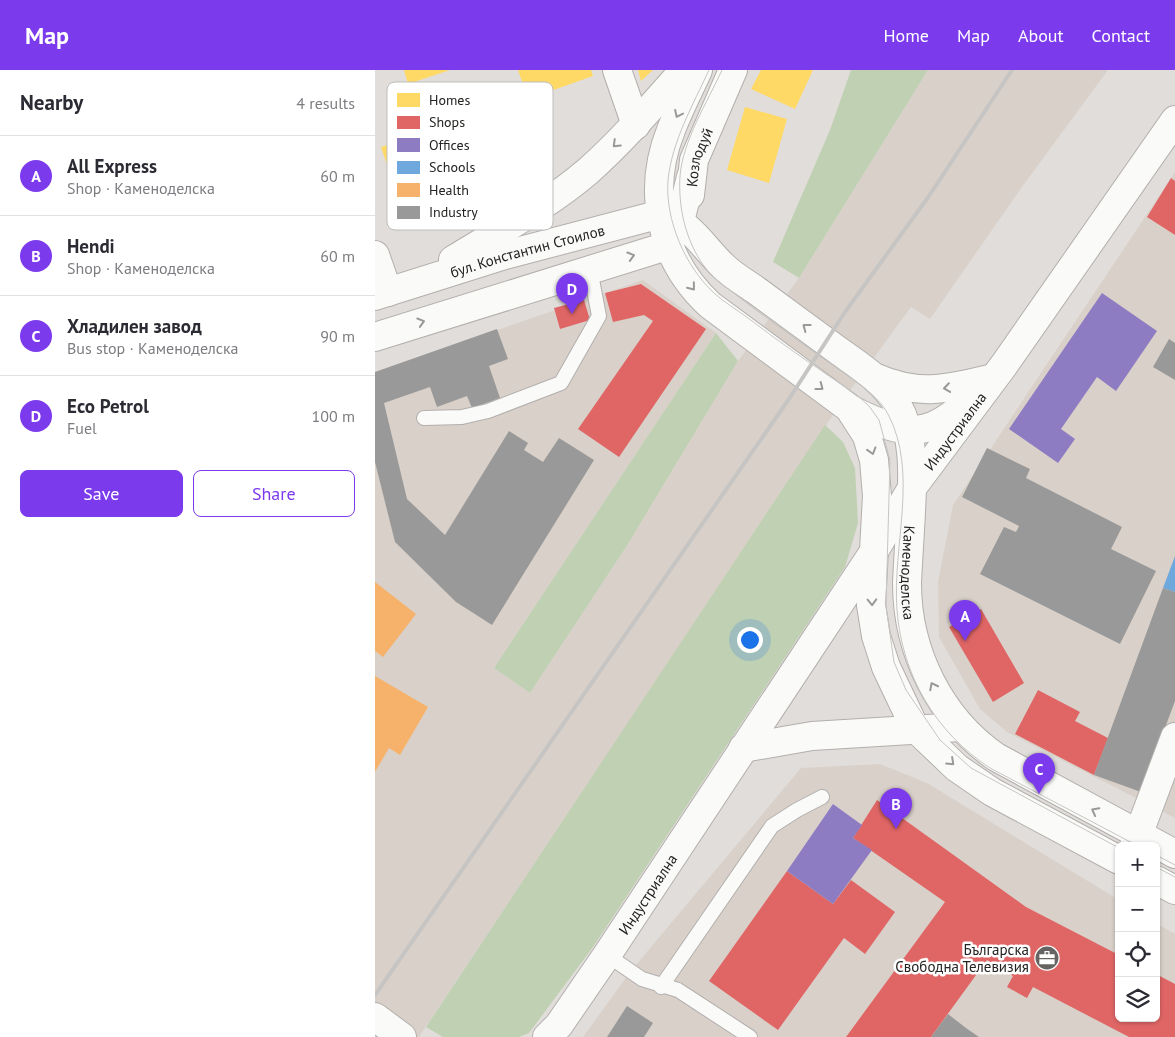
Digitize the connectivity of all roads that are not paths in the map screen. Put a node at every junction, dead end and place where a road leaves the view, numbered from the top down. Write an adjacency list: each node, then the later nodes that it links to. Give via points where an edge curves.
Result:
1 (617, 70): 5 (main road)
2 (684, 70): 5 (main road)
3 (698, 70): 9 (main road, one-way to 9, via 663,154 659,176)
4 (733, 70): 7 (main road, Козлодуй, via 700,143)
5 (636, 125): 8 (main road, one-way to 8, via 585,173)
6 (1171, 136): 18 (main road, Индустриална)
7 (691, 176): 9 (main road); 11 (main road, Козлодуй, via 692,208)
8 (553, 196)
9 (669, 227): 11 (main road, via 696,235); 13 (main road, one-way to 9); 14 (main road, бул. Константин Стоилов, via 505,255); 19 (main road, one-way to 19, via 683,276 710,305)
10 (501, 230): 14 (main road, one-way to 14)
11 (707, 248): 17 (main road, Каменоделска, one-way to 11, via 725,268)
12 (375, 255): 15 (main road)
13 (590, 269): 16 (main road, one-way to 13); 20 (lane, via 599,316 561,383 462,418)
14 (422, 280): 15 (main road, бул. Константин Стоилов)
15 (382, 294)
16 (375, 337)
17 (874, 376): 18 (main road, one-way to 17, via 948,389 919,390 891,384); 21 (main road, Каменоделска, via 897,403)
18 (994, 377): 21 (main road, via 959,410 935,425); 22 (main road, Индустриална)
19 (849, 408): 21 (main road, via 881,424); 23 (main road, one-way to 23, via 867,436 875,460 877,496)
20 (424, 418)
21 (908, 431): 22 (main road, Каменоделска)
22 (912, 488): 23 (main road, Индустриална); 24 (main road, Каменоделска, one-way to 22, via 942,703 921,663 910,619 907,584)
23 (873, 553): 25 (main road, one-way to 25, via 871,604 876,636 885,667); 27 (main road, Индустриална)
24 (961, 727): 25 (main road); 29 (main road, Каменоделска, one-way to 24, via 996,757 975,743)
25 (915, 728): 27 (main road, via 812,736); 31 (main road, one-way to 31, via 957,768 992,792)
26 (1175, 737): 29 (main road)
27 (743, 748): 34 (main road, Индустриална)
28 (822, 797): 35 (lane, via 772,826)
29 (1136, 840): 30 (main road, Каменоделска)
30 (1175, 854)
31 (1115, 858)
32 (1160, 882): 33 (main road)
33 (1175, 890)
34 (607, 955): 35 (lane, via 642,979); 38 (main road, Индустриална, via 559,1025)
35 (661, 987): 39 (lane, via 678,990)
36 (375, 1017): 37 (main road)
37 (402, 1037)
38 (547, 1037)
39 (750, 1037)

